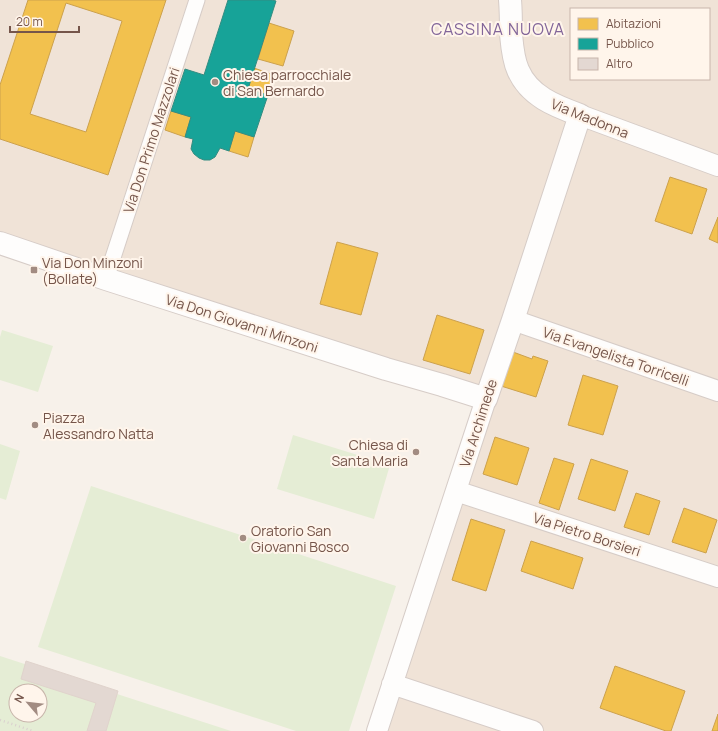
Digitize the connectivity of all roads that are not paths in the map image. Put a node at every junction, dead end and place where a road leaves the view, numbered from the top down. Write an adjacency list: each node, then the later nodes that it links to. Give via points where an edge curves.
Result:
1 (197, 0): 6 (street, Via Don Primo Mazzolari)
2 (510, 0): 3 (street, Via Madonna, via 514,56 517,69 526,85 538,96 556,106)
3 (580, 115): 4 (street, Via Madonna); 7 (street, Via Archimede)
4 (718, 166)
5 (0, 243): 6 (street, Via Don Giovanni Minzoni)
6 (106, 279): 9 (street, Via Don Giovanni Minzoni)
7 (513, 320): 8 (street, Via Evangelista Torricelli); 9 (street, Via Archimede)
8 (718, 391)
9 (486, 399): 10 (street, Via Archimede)
10 (456, 491): 11 (street, Via Pietro Borsieri); 12 (street, Via Archimede)
11 (718, 577)
12 (392, 684): 13 (street, Via Archimede); 14 (street)
13 (377, 731)
14 (533, 731)

